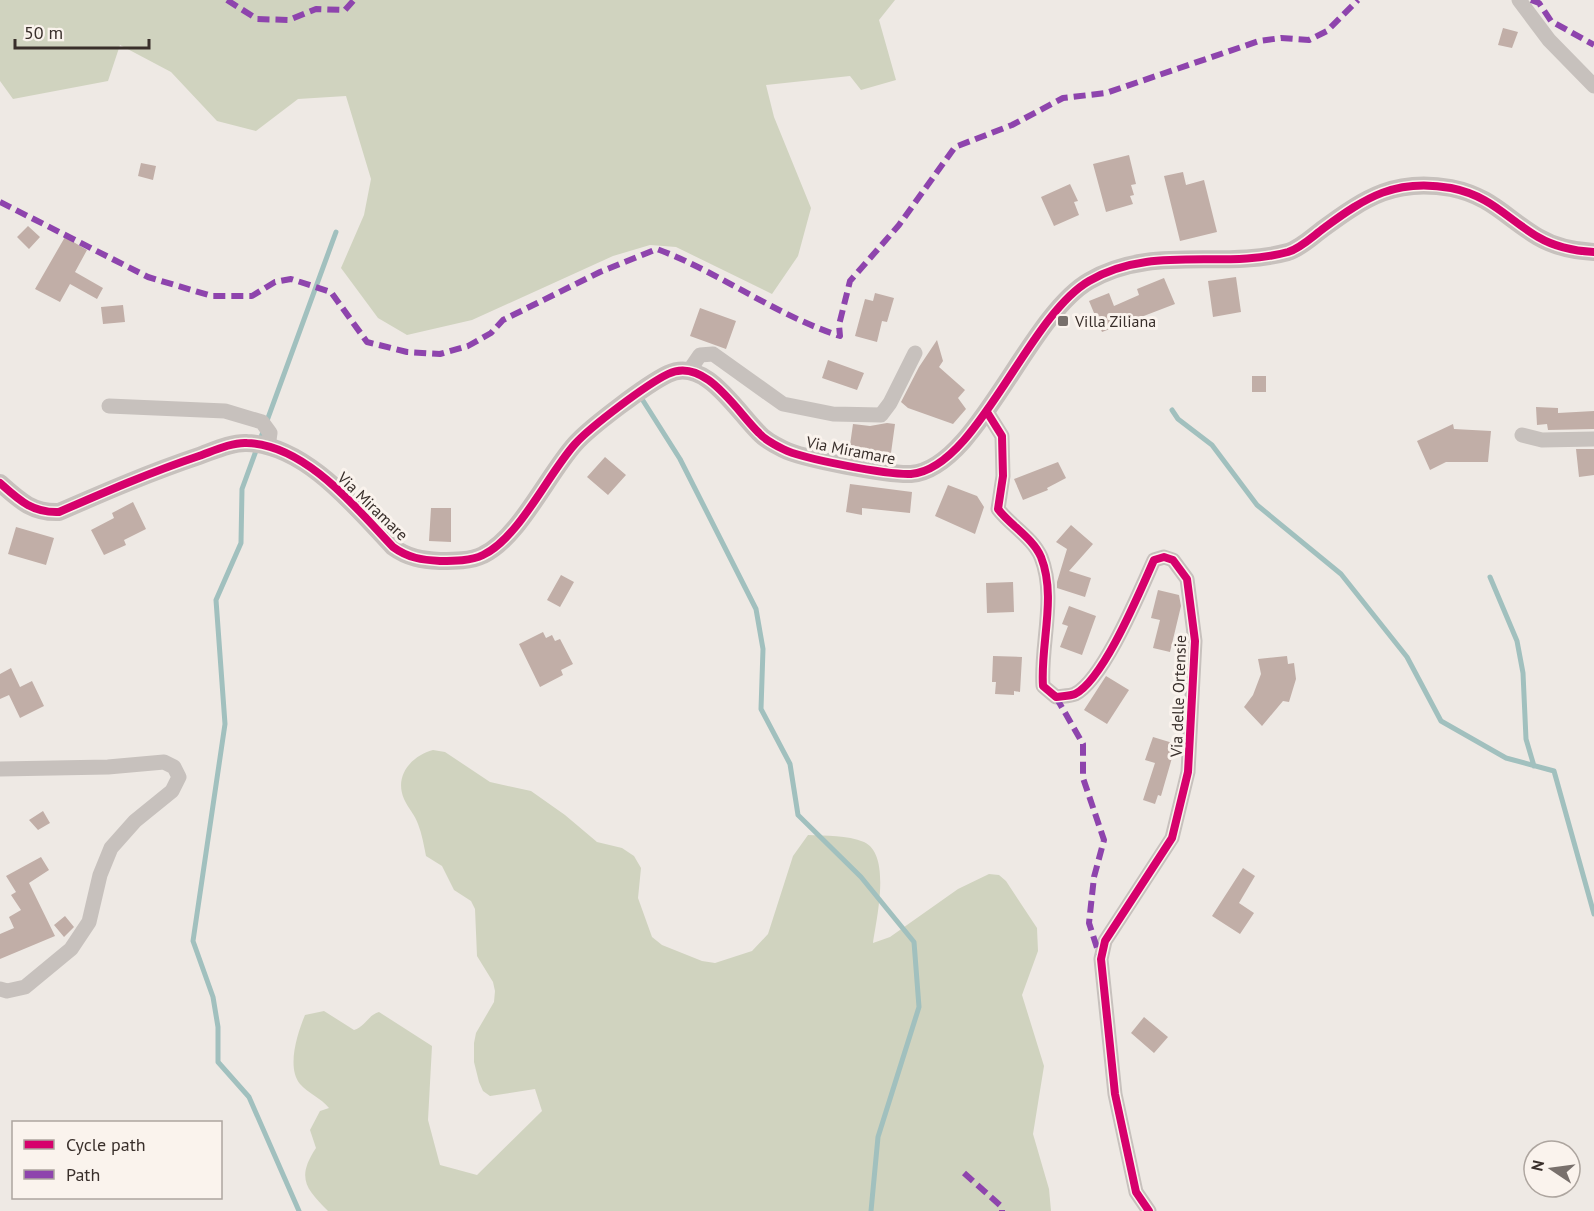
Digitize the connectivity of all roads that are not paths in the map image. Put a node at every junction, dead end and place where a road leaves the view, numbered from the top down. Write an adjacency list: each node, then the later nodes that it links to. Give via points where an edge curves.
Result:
1 (1519, 0): 2 (street, via 1549,40)
2 (1594, 86)
3 (1594, 252): 7 (street, Via Miramare, via 1571,250 1539,238 1481,197 1426,185 1391,187 1348,210 1294,250 1259,259 1160,259 1127,264 1090,281 1064,299 1043,325)
4 (915, 353): 5 (street, via 881,415 832,414 783,404 713,354 700,355)
5 (689, 371): 7 (street, Via Miramare, via 711,382 762,437 787,451 908,474 929,470 945,460); 10 (street, Via Miramare, via 669,373 576,442 503,541 482,556 454,561 404,555 333,484)
6 (109, 406): 10 (street, via 225,411 262,422 270,433)
7 (987, 412): 14 (street, Via delle Ortensie, via 1002,436 1003,476 998,509 1041,557 1047,609 1041,661 1043,686 1056,697 1074,694 1091,679 1116,640 1154,560 1173,560 1187,579 1195,640 1188,772 1172,838 1105,941 1101,959 1115,1094 1136,1191)
8 (1522, 435): 9 (street, via 1542,440)
9 (1594, 439)
10 (268, 447): 11 (street, Via Miramare, via 246,443 219,449 148,473 59,512 32,509)
11 (0, 483)
12 (0, 769): 13 (street, via 164,762 174,767 179,777 172,792 135,821 111,848 89,922 71,949 25,987 7,992)
13 (0, 989)
14 (1149, 1211)

